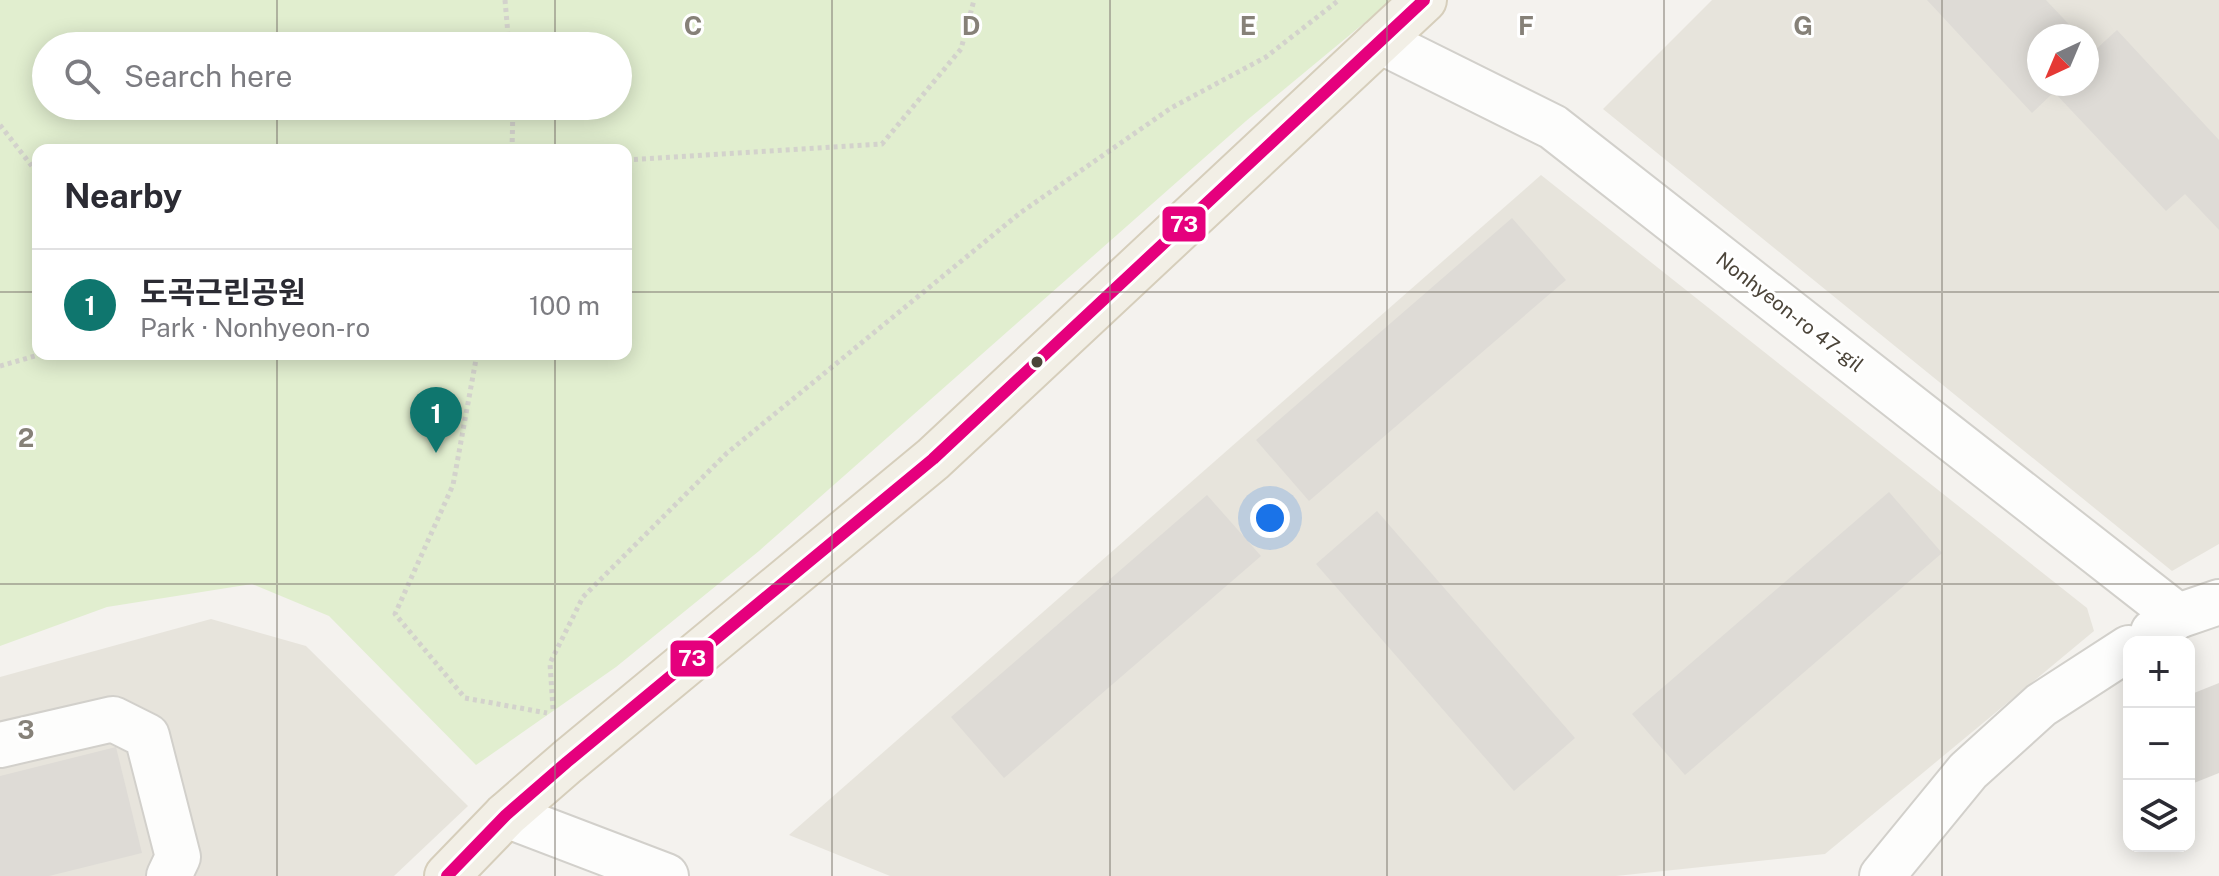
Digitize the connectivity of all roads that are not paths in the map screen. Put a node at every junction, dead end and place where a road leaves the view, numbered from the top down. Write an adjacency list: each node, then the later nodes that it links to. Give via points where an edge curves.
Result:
1 (1424, 0): 2 (main road)
2 (1380, 41): 4 (street, Nonhyeon-ro 47-gil, via 1553,127); 8 (main road, via 933,459)
3 (2219, 602): 4 (street)
4 (2178, 616): 5 (street)
5 (2146, 636)
6 (2123, 652): 12 (street, via 2041,705 1968,771)
7 (0, 745): 9 (street, via 113,719 147,736 178,857)
8 (506, 815): 10 (main road); 11 (street)
9 (169, 876)
10 (447, 876)
11 (666, 876)
12 (1882, 876)

